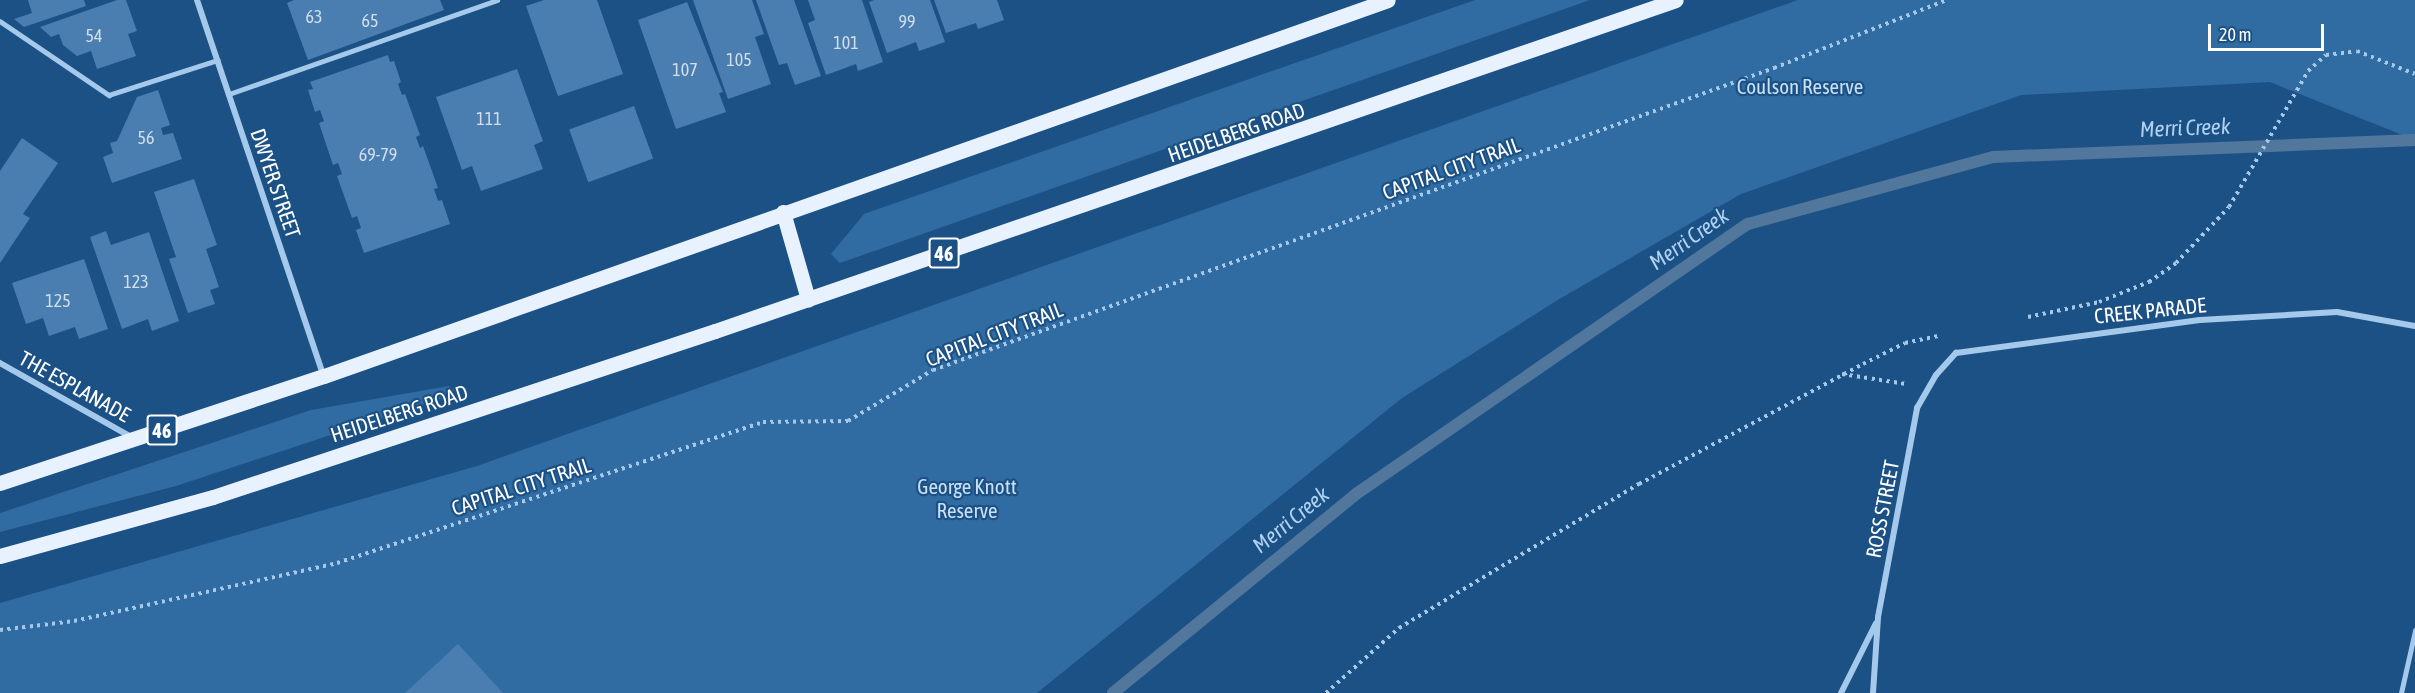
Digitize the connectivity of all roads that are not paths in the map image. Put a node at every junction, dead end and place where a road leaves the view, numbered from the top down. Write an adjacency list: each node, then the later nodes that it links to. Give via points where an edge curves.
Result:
1 (197, 0): 6 (street, DWYER STREET)
2 (497, 0): 7 (lane)
3 (1388, 0): 8 (main road, 46)
4 (1673, 1): 9 (main road, HEIDELBERG ROAD / 46)
5 (0, 21): 6 (lane, via 109,95)
6 (218, 60): 7 (street, DWYER STREET)
7 (229, 94): 12 (street, DWYER STREET)
8 (783, 212): 9 (main road); 12 (main road, 46)
9 (808, 299): 16 (main road, HEIDELBERG ROAD / 46, via 213,497)
10 (2415, 326): 13 (street, CREEK PARADE, via 2337,312 2200,320 1956,353)
11 (0, 363): 14 (street, THE ESPLANADE)
12 (324, 376): 14 (main road, 46)
13 (1917, 408): 17 (street, ROSS STREET)
14 (135, 439): 15 (main road, 46)
15 (0, 483)
16 (0, 556)
17 (1878, 617): 19 (street, ROSS STREET); 20 (street, ROSS STREET)
18 (2415, 631): 21 (lane)
19 (1841, 693)
20 (1873, 693)
21 (2402, 693)

